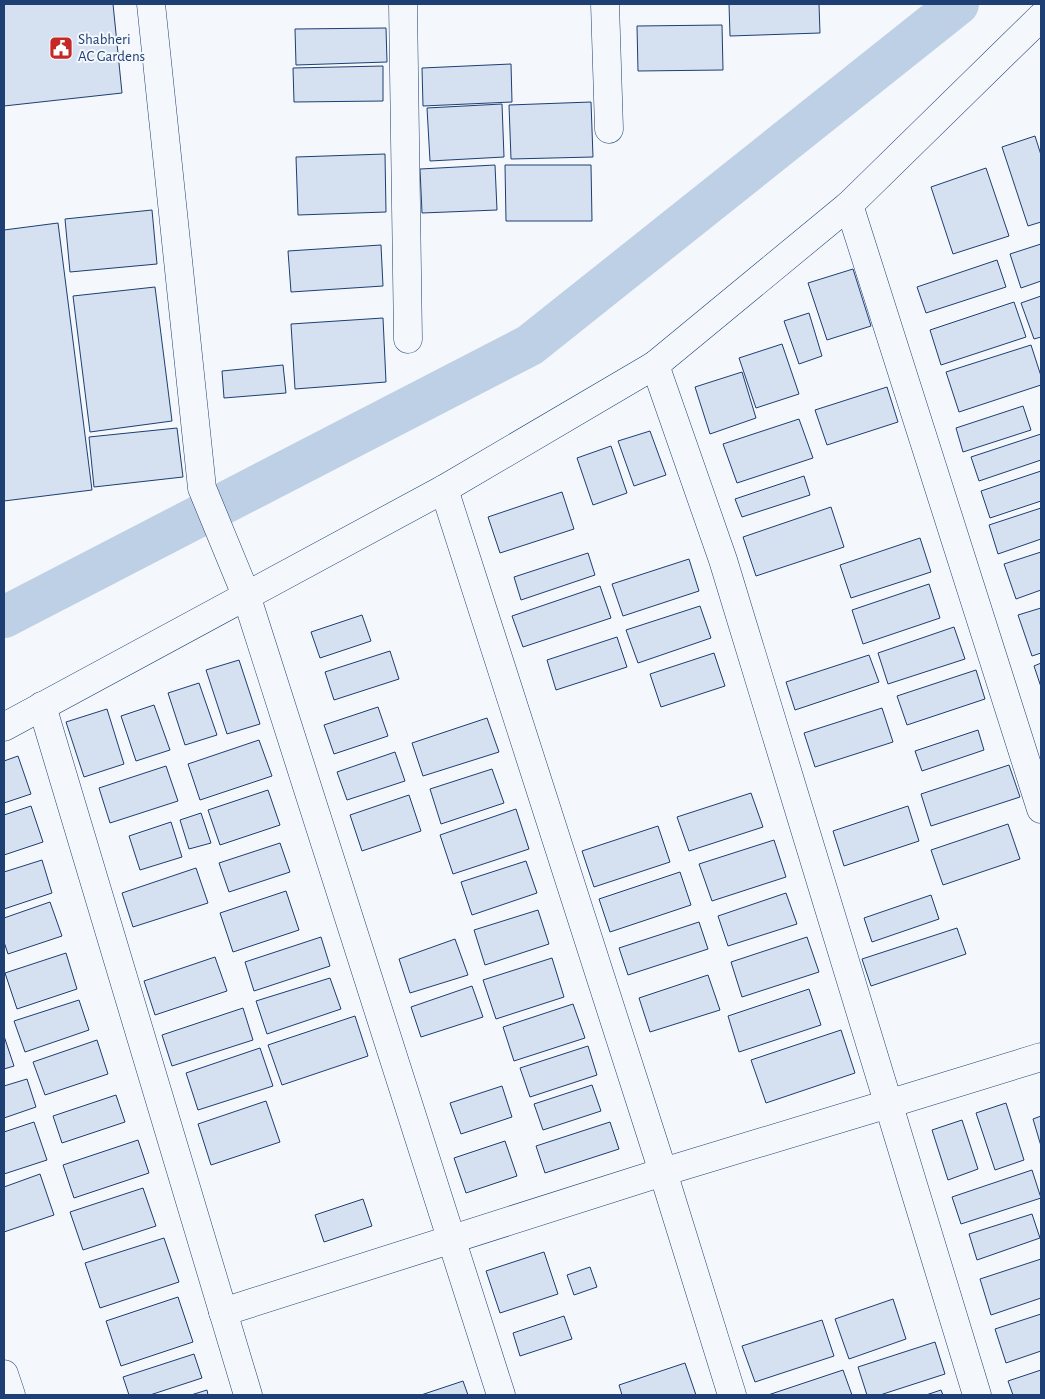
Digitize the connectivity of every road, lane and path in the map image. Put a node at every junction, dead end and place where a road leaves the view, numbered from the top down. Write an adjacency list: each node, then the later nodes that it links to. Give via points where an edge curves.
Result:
1 (151, 4): 10 (street, via 202,488)
2 (403, 4): 7 (street)
3 (605, 4): 5 (street)
4 (1041, 17): 6 (street)
5 (609, 130)
6 (849, 205): 8 (street); 13 (street)
7 (408, 340)
8 (655, 365): 9 (street); 15 (street, via 723,560)
9 (444, 489): 10 (street); 16 (street)
10 (246, 596): 11 (street); 17 (street)
11 (42, 706): 12 (street); 18 (street)
12 (4, 727)
13 (1041, 809)
14 (1041, 1057): 15 (street)
15 (888, 1104): 16 (street); 24 (street)
16 (663, 1172): 17 (street); 23 (street)
17 (451, 1238): 18 (street); 22 (street)
18 (223, 1312): 21 (street)
19 (4, 1374): 20 (street)
20 (10, 1395)
21 (248, 1395)
22 (500, 1395)
23 (732, 1395)
24 (977, 1395)

